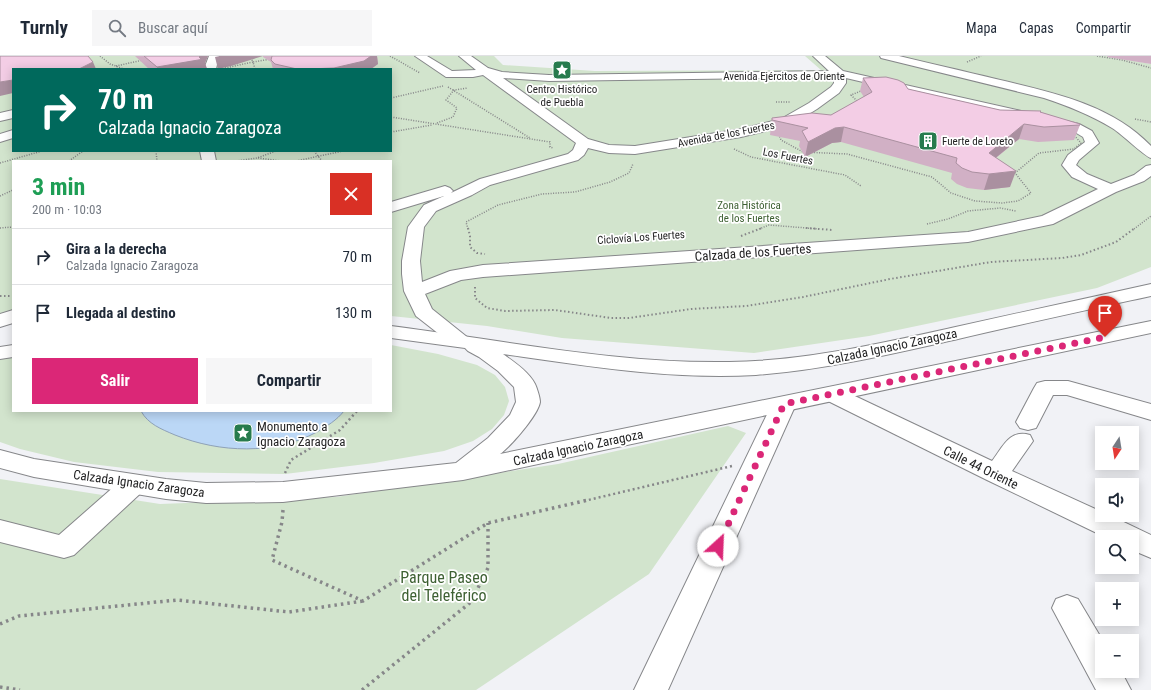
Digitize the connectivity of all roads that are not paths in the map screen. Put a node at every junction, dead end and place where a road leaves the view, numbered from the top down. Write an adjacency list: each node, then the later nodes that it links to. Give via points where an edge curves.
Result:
1 (214, 56): 6 (main road)
2 (420, 56): 7 (main road, via 450,75)
3 (464, 56): 7 (main road)
4 (818, 56): 8 (main road)
5 (876, 63): 11 (main road, via 868,70); 23 (main road, via 981,87 986,90 984,91 1097,114 1126,132)
6 (210, 68)
7 (487, 71): 9 (main road, Avenida Ejércitos de Oriente, via 502,75); 10 (main road)
8 (840, 74): 9 (main road, Avenida Ejércitos de Oriente); 11 (main road, Avenida Ejércitos de Oriente); 20 (main road, Avenida de los Fuertes, via 840,83 835,90 813,106 786,122 741,134 635,156)
9 (549, 78): 10 (main road, Avenida Ejércitos de Oriente, via 523,82)
10 (510, 90): 20 (main road)
11 (969, 105): 26 (main road, Avenida Ejércitos de Oriente, via 1071,126 1089,135 1092,143 1073,158 1069,165 1072,171 1083,178)
12 (12, 108): 13 (main road)
13 (0, 111)
14 (12, 114): 15 (main road)
15 (0, 117)
16 (12, 128): 17 (main road)
17 (0, 131)
18 (12, 134): 19 (main road)
19 (0, 138)
20 (582, 142): 25 (main road, via 579,152 573,157)
21 (12, 145): 22 (main road)
22 (0, 148)
23 (1151, 154)
24 (1151, 169): 26 (main road, Calzada de los Fuertes, via 1139,178)
25 (485, 182): 27 (main road, via 447,190); 29 (main road, via 436,204 423,216 416,227 411,261 410,274)
26 (1111, 189): 29 (main road, Calzada de los Fuertes, via 1047,220 968,237 482,271 457,275)
27 (392, 207)
28 (1151, 290): 34 (main road, Calzada Ignacio Zaragoza, via 836,359 775,367 674,367 578,358)
29 (414, 291): 34 (main road, via 423,312)
30 (12, 316): 31 (main road)
31 (0, 321)
32 (1151, 327): 39 (main road, Calzada Ignacio Zaragoza)
33 (392, 332): 34 (main road, Calzada Ignacio Zaragoza)
34 (460, 341): 43 (main road, via 487,352 506,366 525,385 528,402 519,420 497,444)
35 (12, 342): 36 (main road)
36 (0, 343)
37 (12, 351): 38 (main road)
38 (0, 353)
39 (832, 394): 40 (main road, Calzada Ignacio Zaragoza); 44 (main road, Calle 44 Oriente)
40 (784, 404): 43 (main road, Calzada Ignacio Zaragoza); 53 (main road)
41 (1151, 412): 44 (main road, via 1068,388 1045,388 1024,432)
42 (0, 459): 45 (main road, Calzada Ignacio Zaragoza, via 34,468)
43 (463, 471): 45 (main road, Calzada Ignacio Zaragoza, via 283,492 206,493)
44 (996, 474): 46 (main road, Calle 44 Oriente)
45 (134, 484): 47 (main road, via 64,547)
46 (1116, 530)
47 (0, 531)
48 (1139, 541): 49 (main road, Calle 44 Oriente)
49 (1151, 546)
50 (1067, 608): 51 (main road)
51 (1095, 658)
52 (1107, 678): 54 (main road)
53 (651, 690)
54 (1114, 690)

